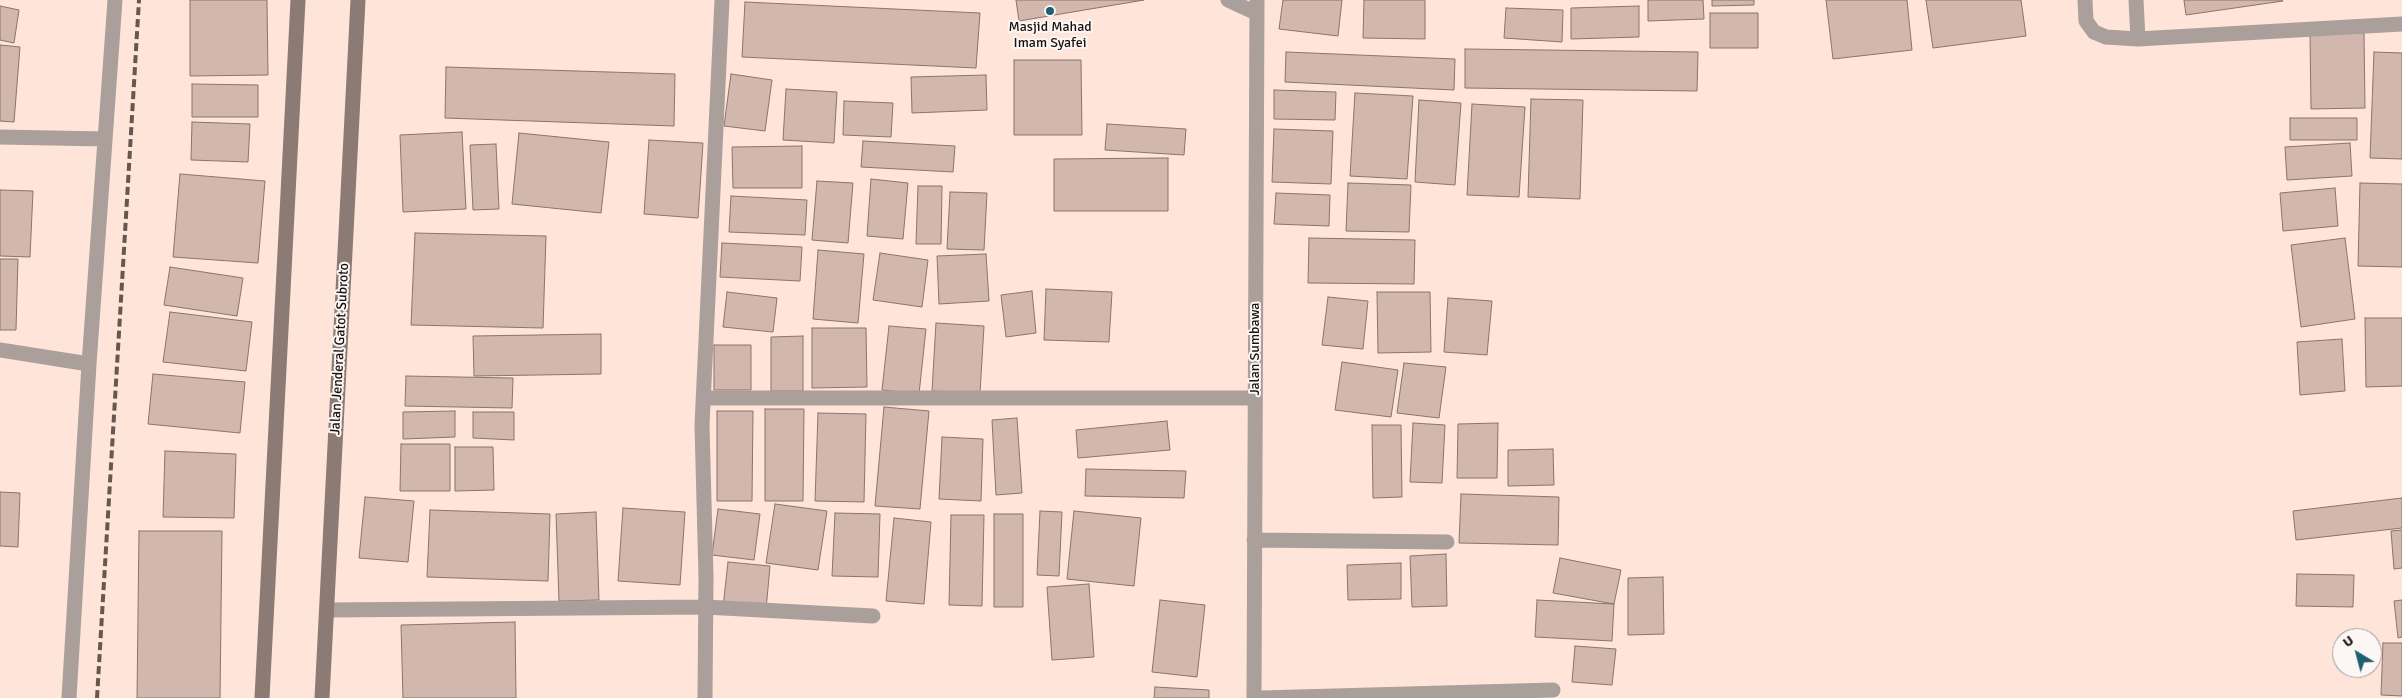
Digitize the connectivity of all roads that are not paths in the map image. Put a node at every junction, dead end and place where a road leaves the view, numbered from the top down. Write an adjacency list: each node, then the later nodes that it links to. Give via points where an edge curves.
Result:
1 (115, 0): 12 (street)
2 (298, 0): 24 (main road)
3 (358, 0): 20 (main road, Jalan Jenderal Gatot Subroto)
4 (722, 0): 15 (street)
5 (1228, 0): 8 (street)
6 (2085, 0): 10 (street, via 2086,21 2094,32)
7 (2136, 0): 10 (street)
8 (1256, 7): 16 (street, Jalan Sumbawa)
9 (2402, 24): 10 (street)
10 (2138, 39)
11 (0, 137): 12 (street)
12 (105, 139): 14 (street)
13 (0, 350): 14 (street)
14 (89, 364): 23 (street)
15 (704, 398): 16 (street); 19 (street)
16 (1255, 398): 17 (street, Jalan Sumbawa)
17 (1254, 540): 18 (street); 27 (street, Jalan Sumbawa)
18 (1447, 542)
19 (705, 607): 20 (street); 21 (street); 26 (street)
20 (327, 610): 25 (main road, Jalan Jenderal Gatot Subroto)
21 (873, 616)
22 (1553, 690): 28 (street)
23 (69, 698)
24 (262, 698)
25 (322, 698)
26 (705, 698)
27 (1254, 698)
28 (1261, 698)

